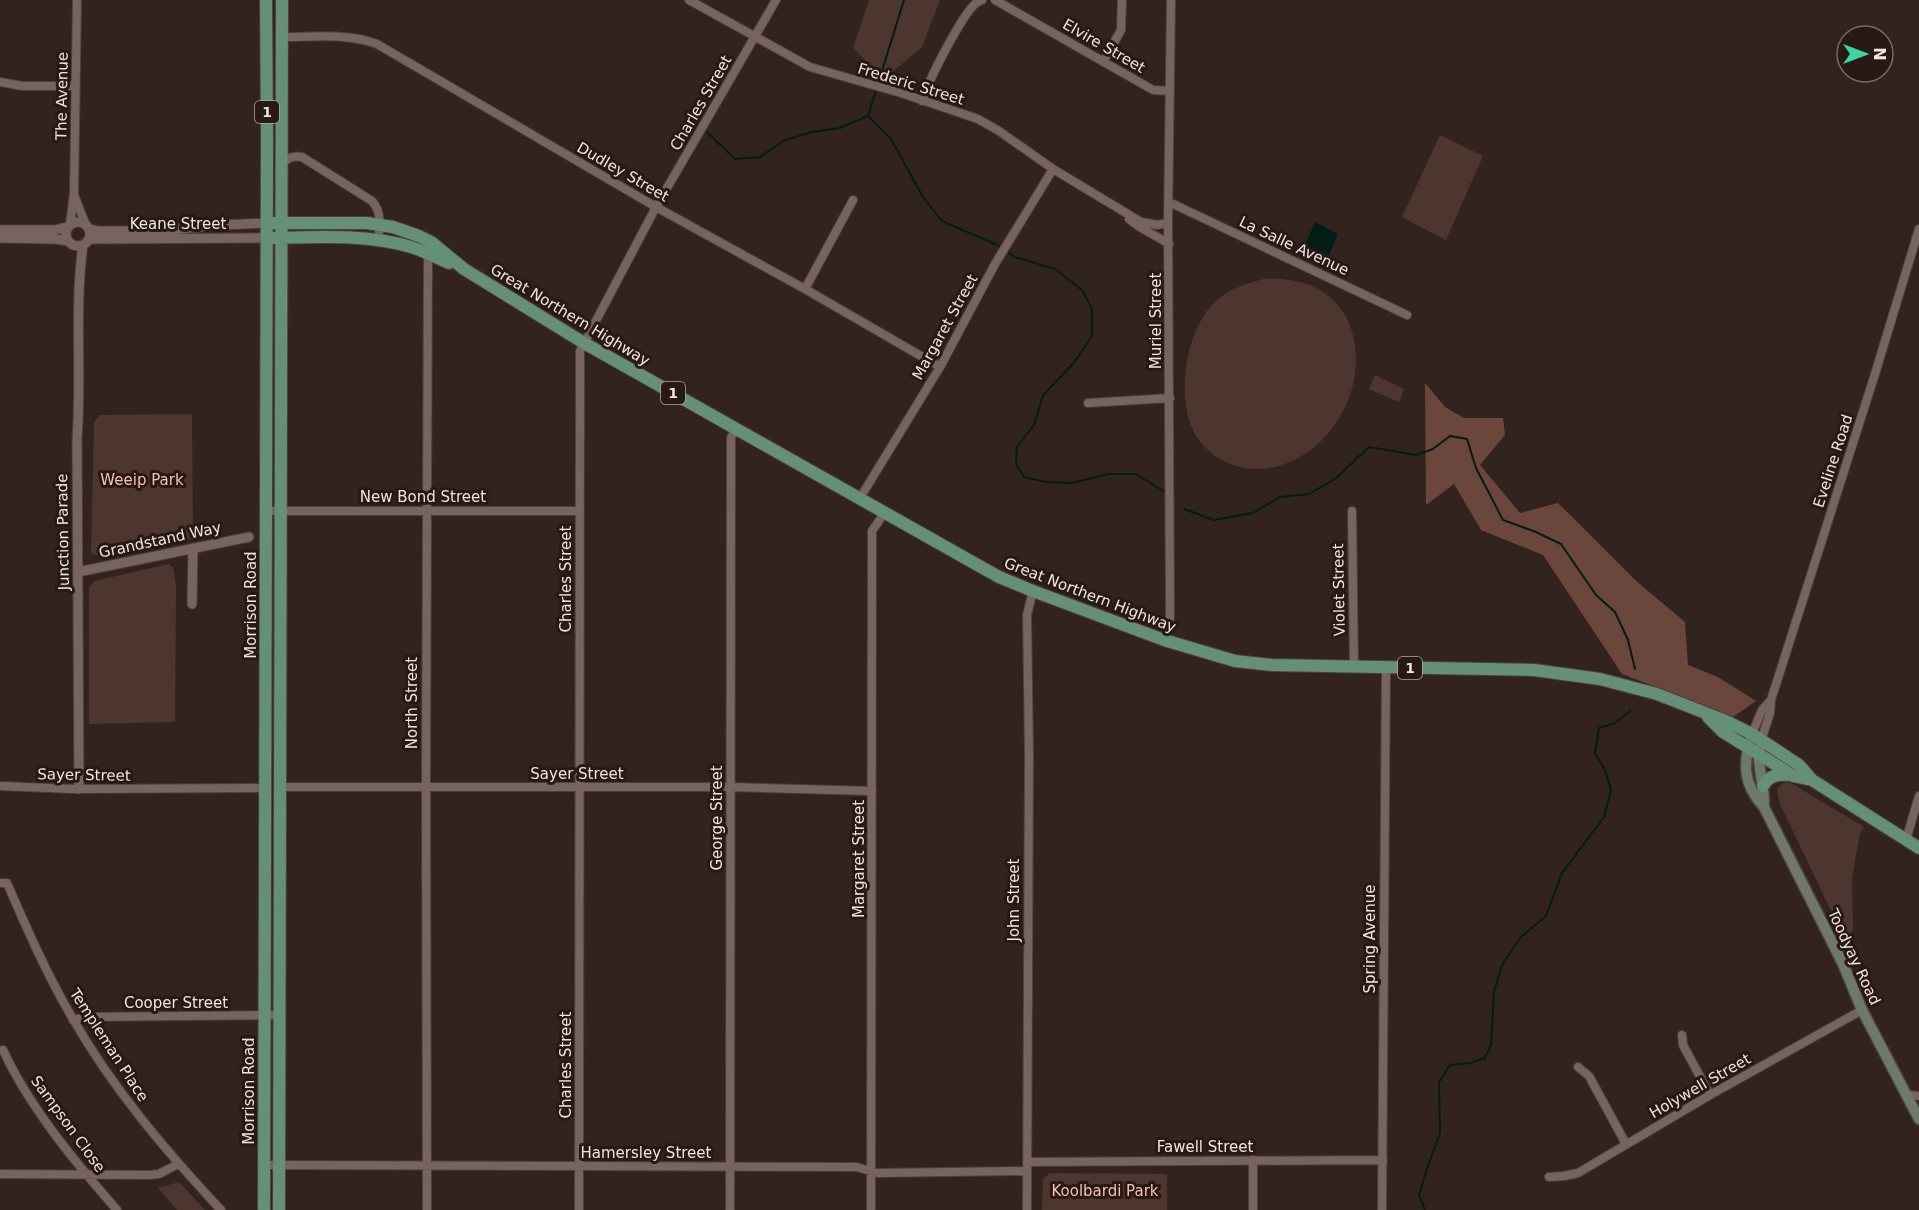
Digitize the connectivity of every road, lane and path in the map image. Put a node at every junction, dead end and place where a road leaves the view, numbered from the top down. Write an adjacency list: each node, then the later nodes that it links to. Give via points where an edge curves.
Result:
1 (77, 0): 14 (street, The Avenue)
2 (266, 0): 25 (main road, Morrison Road / 1)
3 (282, 0): 10 (main road, Morrison Road / 1)
4 (689, 0): 11 (street, Frederic Street)
5 (776, 0): 11 (street, Charles Street)
6 (981, 0): 16 (street, via 957,31)
7 (1122, 0): 12 (street, via 1121,30)
8 (1171, 0): 15 (street, Muriel Street)
9 (1001, 1): 12 (street, Elvire Street)
10 (282, 37): 17 (main road, Morrison Road / 1); 22 (street, Dudley Street, via 348,37 377,44)
11 (755, 38): 16 (street, Frederic Street, via 810,67); 22 (street, Charles Street)
12 (1103, 62): 15 (street, Elvire Street, via 1154,90)
13 (0, 82): 14 (street)
14 (76, 86): 19 (street, The Avenue)
15 (1170, 91): 21 (street, Muriel Street)
16 (922, 101): 18 (street, Frederic Street, via 978,119)
17 (281, 165): 26 (main road, Morrison Road / 1); 27 (street, via 296,155 302,157 372,201)
18 (1053, 169): 23 (street, Frederic Street); 44 (street, Margaret Street, via 995,264)
19 (74, 193): 28 (street, The Avenue); 29 (street, The Avenue)
20 (854, 200): 41 (street)
21 (1169, 202): 24 (street, Muriel Street); 42 (street, La Salle Avenue)
22 (657, 207): 41 (street, Dudley Street); 43 (street, Charles Street)
23 (1117, 208): 24 (street, Frederic Street, via 1141,222); 38 (street, Frederic Street, via 1142,231)
24 (1168, 222): 38 (street, Muriel Street)
25 (267, 223): 26 (main road, Great Northern Highway); 29 (street, Keane Street, via 160,231 98,231); 33 (main road, Morrison Road / 1)
26 (281, 223): 27 (main road, Great Northern Highway / 1); 34 (main road, Morrison Road / 1)
27 (380, 224): 35 (street); 39 (main road, Great Northern Highway / 1, via 412,233)
28 (69, 226): 29 (street, via 74,222); 30 (street, via 55,230); 36 (street, via 65,234)
29 (87, 226): 37 (street)
30 (0, 230)
31 (1919, 230): 64 (street, Eveline Road, via 1770,713)
32 (0, 238): 36 (street)
33 (267, 238): 34 (main road, Great Northern Highway / 1); 37 (street, Keane Street); 50 (main road, Morrison Road)
34 (281, 238): 35 (main road, Great Northern Highway / 1); 51 (main road, Morrison Road)
35 (378, 240): 39 (main road, Great Northern Highway / 1)
36 (69, 242): 37 (street, via 77,246); 40 (street, Junction Parade)
37 (86, 242): 40 (street, Junction Parade)
38 (1169, 244): 45 (street, Muriel Street)
39 (429, 248): 43 (main road, Great Northern Highway / 1); 49 (street, North Street)
40 (78, 274): 57 (street, Junction Parade)
41 (805, 289): 44 (street, Dudley Street)
42 (1407, 315)
43 (584, 343): 47 (main road, Great Northern Highway / 1); 52 (street, Charles Street, via 580,351)
44 (940, 367): 48 (street, Margaret Street)
45 (1170, 398): 46 (street); 60 (street, Muriel Street, via 1170,615)
46 (1088, 403)
47 (736, 428): 48 (main road, Great Northern Highway / 1); 75 (street, George Street, via 731,438)
48 (860, 498): 53 (main road, Great Northern Highway / 1)
49 (427, 510): 51 (street, New Bond Street); 52 (street, New Bond Street); 73 (street, North Street)
50 (266, 511): 51 (street, New Bond Street); 76 (main road, Morrison Road)
51 (280, 511): 66 (main road, Morrison Road)
52 (580, 511): 74 (street, Charles Street)
53 (885, 512): 58 (main road, Great Northern Highway / 1, via 999,577); 79 (street, Margaret Street, via 873,531)
54 (1352, 512): 61 (street, Violet Street)
55 (249, 537): 56 (street, Grandstand Way)
56 (193, 549): 57 (street, Grandstand Way); 59 (street)
57 (78, 572): 77 (street, Junction Parade)
58 (1033, 591): 60 (main road, Great Northern Highway / 1); 100 (street, John Street, via 1027,615)
59 (192, 604)
60 (1164, 640): 61 (main road, Great Northern Highway / 1, via 1235,661)
61 (1353, 667): 62 (main road, Great Northern Highway / 1)
62 (1386, 668): 63 (main road, Great Northern Highway / 1, via 1534,670 1591,677 1649,691); 99 (street, Spring Avenue)
63 (1705, 714): 64 (main road, Great Northern Highway / 1); 65 (main road, Great Northern Highway / 1, via 1723,732)
64 (1757, 737): 65 (main road, Toodyay Road); 68 (main road, Great Northern Highway / 1, via 1799,765)
65 (1753, 751): 67 (main road, Great Northern Highway / 1); 70 (main road, Toodyay Road); 81 (main road, Toodyay Road, via 1746,756 1748,777 1754,796)
66 (281, 755): 72 (main road, Morrison Road); 76 (main road)
67 (1793, 776): 68 (main road, Great Northern Highway / 1); 70 (main road, via 1778,775)
68 (1812, 780): 83 (main road, Great Northern Highway / 1)
69 (0, 786): 71 (street, Sayer Street)
70 (1763, 786): 81 (main road, Toodyay Road)
71 (10, 787): 77 (street, Sayer Street); 78 (street, Sayer Street)
72 (281, 787): 73 (street, Sayer Street); 82 (main road, Morrison Road)
73 (426, 787): 74 (street, Sayer Street); 104 (street, North Street)
74 (579, 787): 75 (street, Sayer Street); 105 (street, Charles Street)
75 (731, 787): 79 (street, Sayer Street); 106 (street, George Street)
76 (266, 788): 77 (street, Sayer Street); 82 (main road); 88 (main road, Morrison Road)
77 (80, 789)
78 (0, 791)
79 (872, 791): 108 (street, Margaret Street)
80 (1919, 796): 83 (street)
81 (1764, 807): 86 (main road, Toodyay Road)
82 (280, 821): 87 (main road, Morrison Road)
83 (1906, 840): 84 (main road, Great Northern Highway / 1)
84 (1919, 848)
85 (0, 883): 89 (street, Templeman Place, via 7,883 28,934)
86 (1862, 1010): 93 (street, Holywell Street); 94 (main road, Toodyay Road)
87 (279, 1015): 88 (street, Cooper Street); 103 (main road, Morrison Road)
88 (263, 1016): 89 (street, Cooper Street); 102 (main road, Morrison Road)
89 (73, 1020): 101 (street, Templeman Place, via 135,1111)
90 (1682, 1035): 93 (street, via 1683,1045)
91 (3, 1050): 110 (street, Sampson Close, via 47,1122)
92 (1578, 1067): 97 (street, via 1589,1076)
93 (1710, 1095): 97 (street, Holywell Street)
94 (1906, 1095): 95 (street); 96 (main road, Toodyay Road)
95 (1919, 1096)
96 (1919, 1119)
97 (1626, 1144): 111 (street, Holywell Street, via 1578,1173)
98 (1253, 1160): 99 (street, Fawell Street); 100 (street, Fawell Street); 121 (street)
99 (1383, 1160): 122 (street, Spring Avenue)
100 (1027, 1162): 107 (street, John Street)
101 (178, 1164): 110 (street, via 159,1174); 113 (street, Templeman Place)
102 (264, 1165): 103 (street, Hamersley Street); 114 (main road, Morrison Road)
103 (279, 1165): 104 (street, Hamersley Street); 115 (main road, Morrison Road)
104 (427, 1165): 105 (street, Hamersley Street); 116 (street, North Street)
105 (579, 1166): 106 (street, Hamersley Street); 117 (street, Charles Street)
106 (730, 1167): 108 (street, Hamersley Street, via 856,1167); 118 (street, George Street)
107 (1027, 1171): 108 (street, Hamersley Street); 120 (street, John Street)
108 (871, 1172): 119 (street, Margaret Street)
109 (0, 1174): 110 (street)
110 (86, 1175): 112 (street, Sampson Close)
111 (1549, 1177)
112 (117, 1210)
113 (221, 1210)
114 (264, 1210)
115 (279, 1210)
116 (427, 1210)
117 (579, 1210)
118 (730, 1210)
119 (871, 1210)
120 (1026, 1210)
121 (1253, 1210)
122 (1382, 1210)

